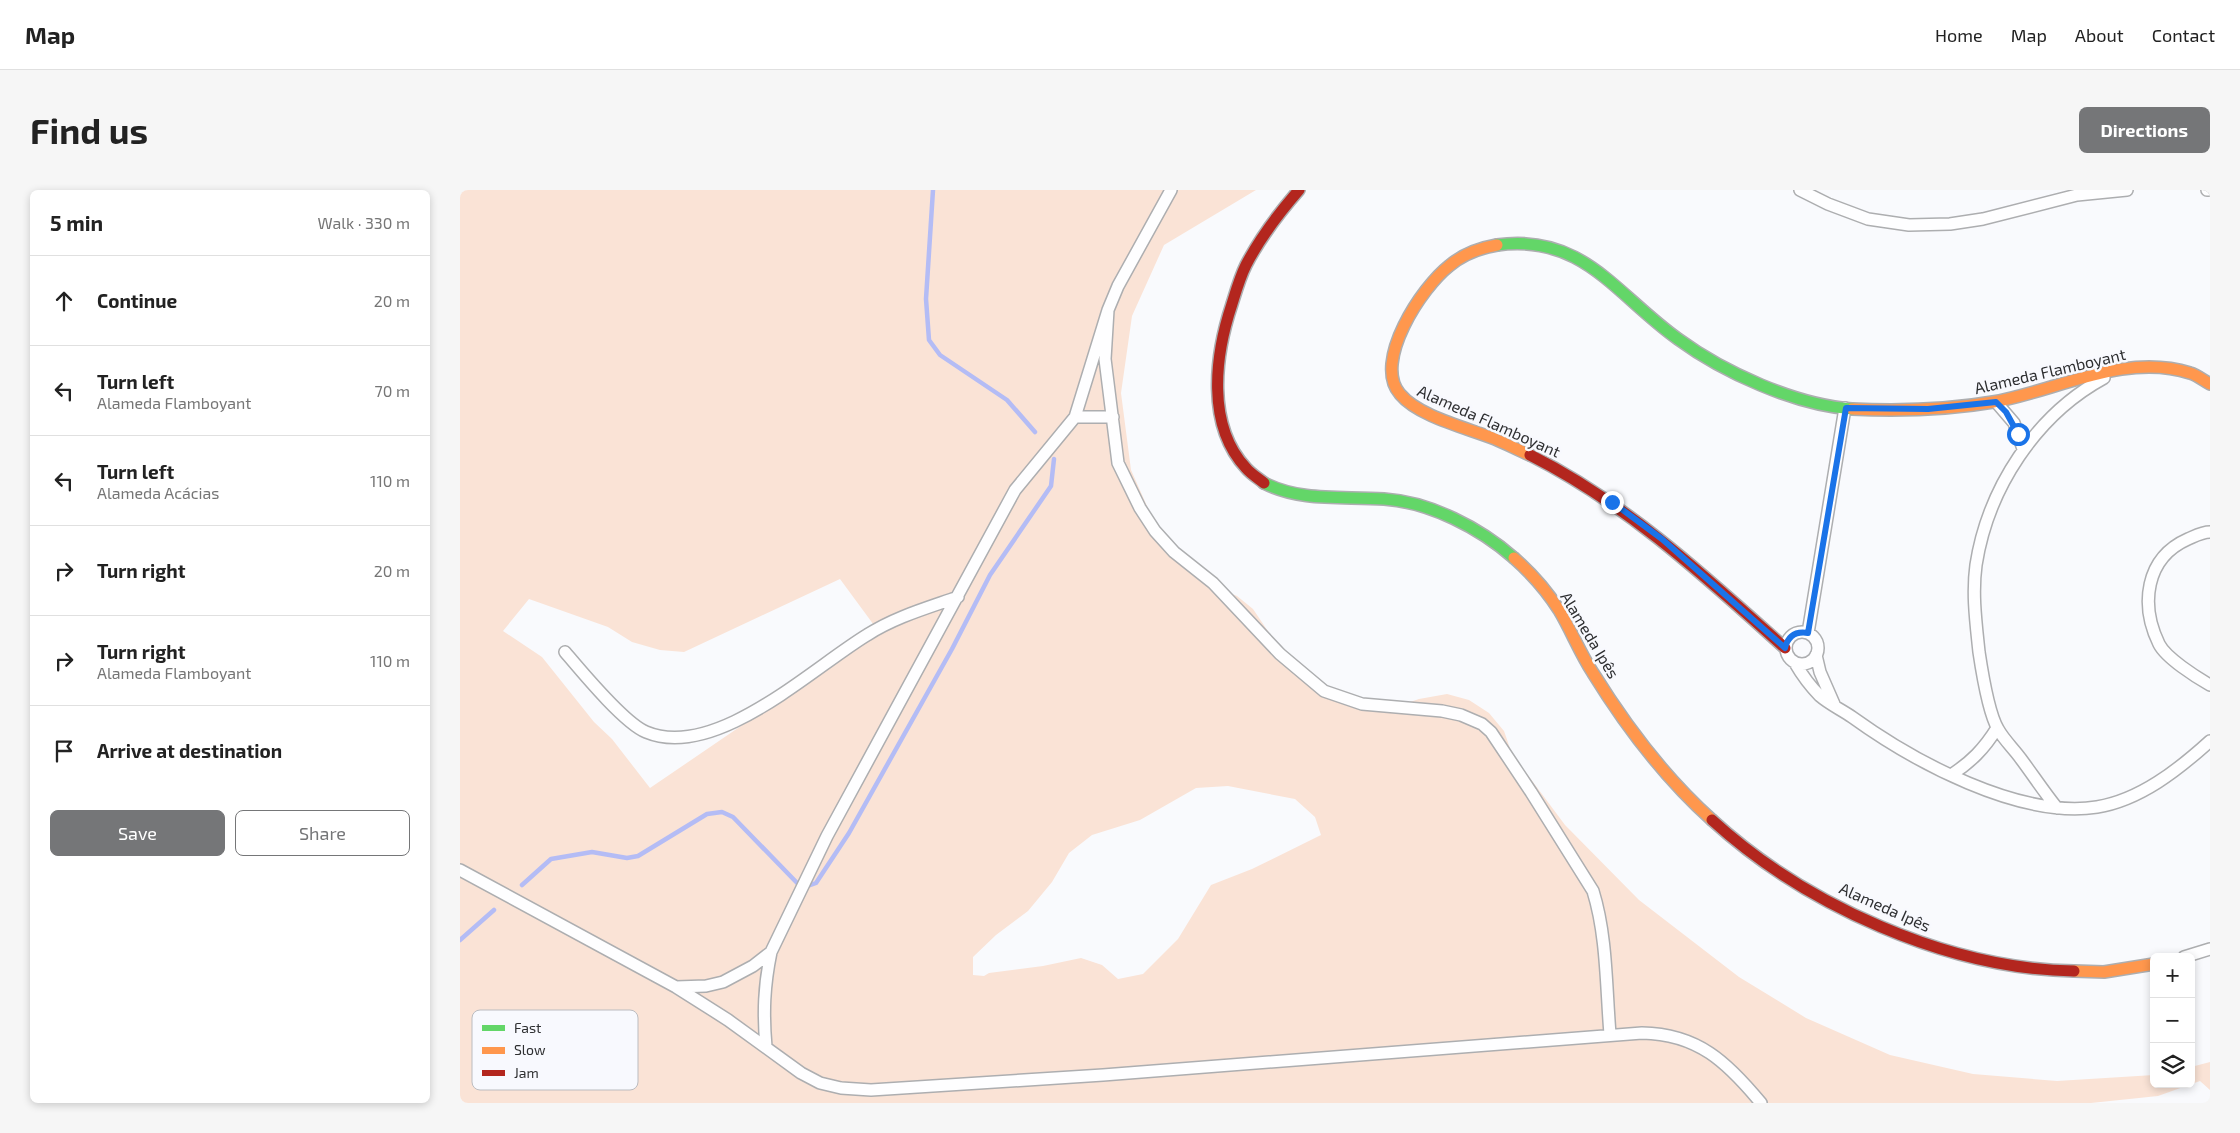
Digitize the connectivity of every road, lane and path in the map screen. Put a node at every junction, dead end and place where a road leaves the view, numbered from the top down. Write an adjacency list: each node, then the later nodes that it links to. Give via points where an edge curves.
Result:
1 (1171, 190): 5 (street)
2 (1299, 190): 30 (street, Alameda Ipês, via 1246,265 1224,328 1217,379 1220,412 1230,443 1247,472 1271,489 1296,497 1368,497 1410,503 1491,540 1534,578 1557,608 1587,663 1640,743 1697,806 1745,848 1808,890 1880,925 1987,961 2033,970 2091,972)
3 (1800, 190): 4 (street, via 1868,219 1909,225 1983,219 2077,195)
4 (2127, 190)
5 (1108, 310): 10 (street); 11 (street, via 1105,359)
6 (2117, 371): 7 (street, Alameda Flamboyant, via 2159,367 2190,373); 8 (street, Alameda Flamboyant); 12 (street, via 2061,406)
7 (2210, 384)
8 (1996, 402): 9 (street, Alameda Flamboyant, via 1928,409); 12 (street, via 2014,423)
9 (1846, 408): 15 (street); 16 (street, Alameda Flamboyant, via 1773,388 1711,361 1669,334 1599,272 1570,253 1542,245 1512,242 1480,248 1449,265 1408,318 1394,350 1394,387 1402,398 1439,418 1504,442 1550,464 1612,502 1662,539)
10 (1075, 417): 11 (street); 14 (street, via 1015,490)
11 (1112, 417): 32 (street, via 1118,463 1155,531 1315,684 1362,704 1461,715 1482,724 1491,732 1593,891 1601,930)
12 (2023, 450): 22 (street, via 2007,475 1988,520 1976,565 1974,611 1982,678)
13 (2210, 532): 20 (street, via 2171,548 2160,560 2151,580 2148,598 2150,621 2160,646)
14 (958, 597): 17 (street, via 901,617 868,634 751,714 694,736 668,738 645,732 622,714); 28 (street, via 831,828)
15 (1808, 633): 16 (street, via 1790,636); 18 (street, via 1817,642)
16 (1785, 648): 19 (street)
17 (565, 652)
18 (1816, 655): 19 (street, via 1807,664); 21 (street)
19 (1795, 663): 21 (street, via 1820,696)
20 (2210, 685)
21 (1835, 705): 24 (street, via 1885,741)
22 (1997, 728): 24 (street, via 1973,760); 25 (street)
23 (2210, 741): 25 (street, via 2183,766 2126,800 2096,807)
24 (1951, 775): 25 (street, via 2031,804)
25 (2057, 808)
26 (460, 870): 31 (street)
27 (2210, 949): 29 (street)
28 (771, 952): 31 (street, via 723,982); 33 (street, via 763,1004)
29 (2195, 954)
30 (2150, 965)
31 (676, 987): 33 (street)
32 (1610, 1034): 33 (street, via 1409,1052 871,1090 820,1083); 34 (street, via 1658,1033 1699,1045 1722,1060)
33 (766, 1047)
34 (1761, 1103)

